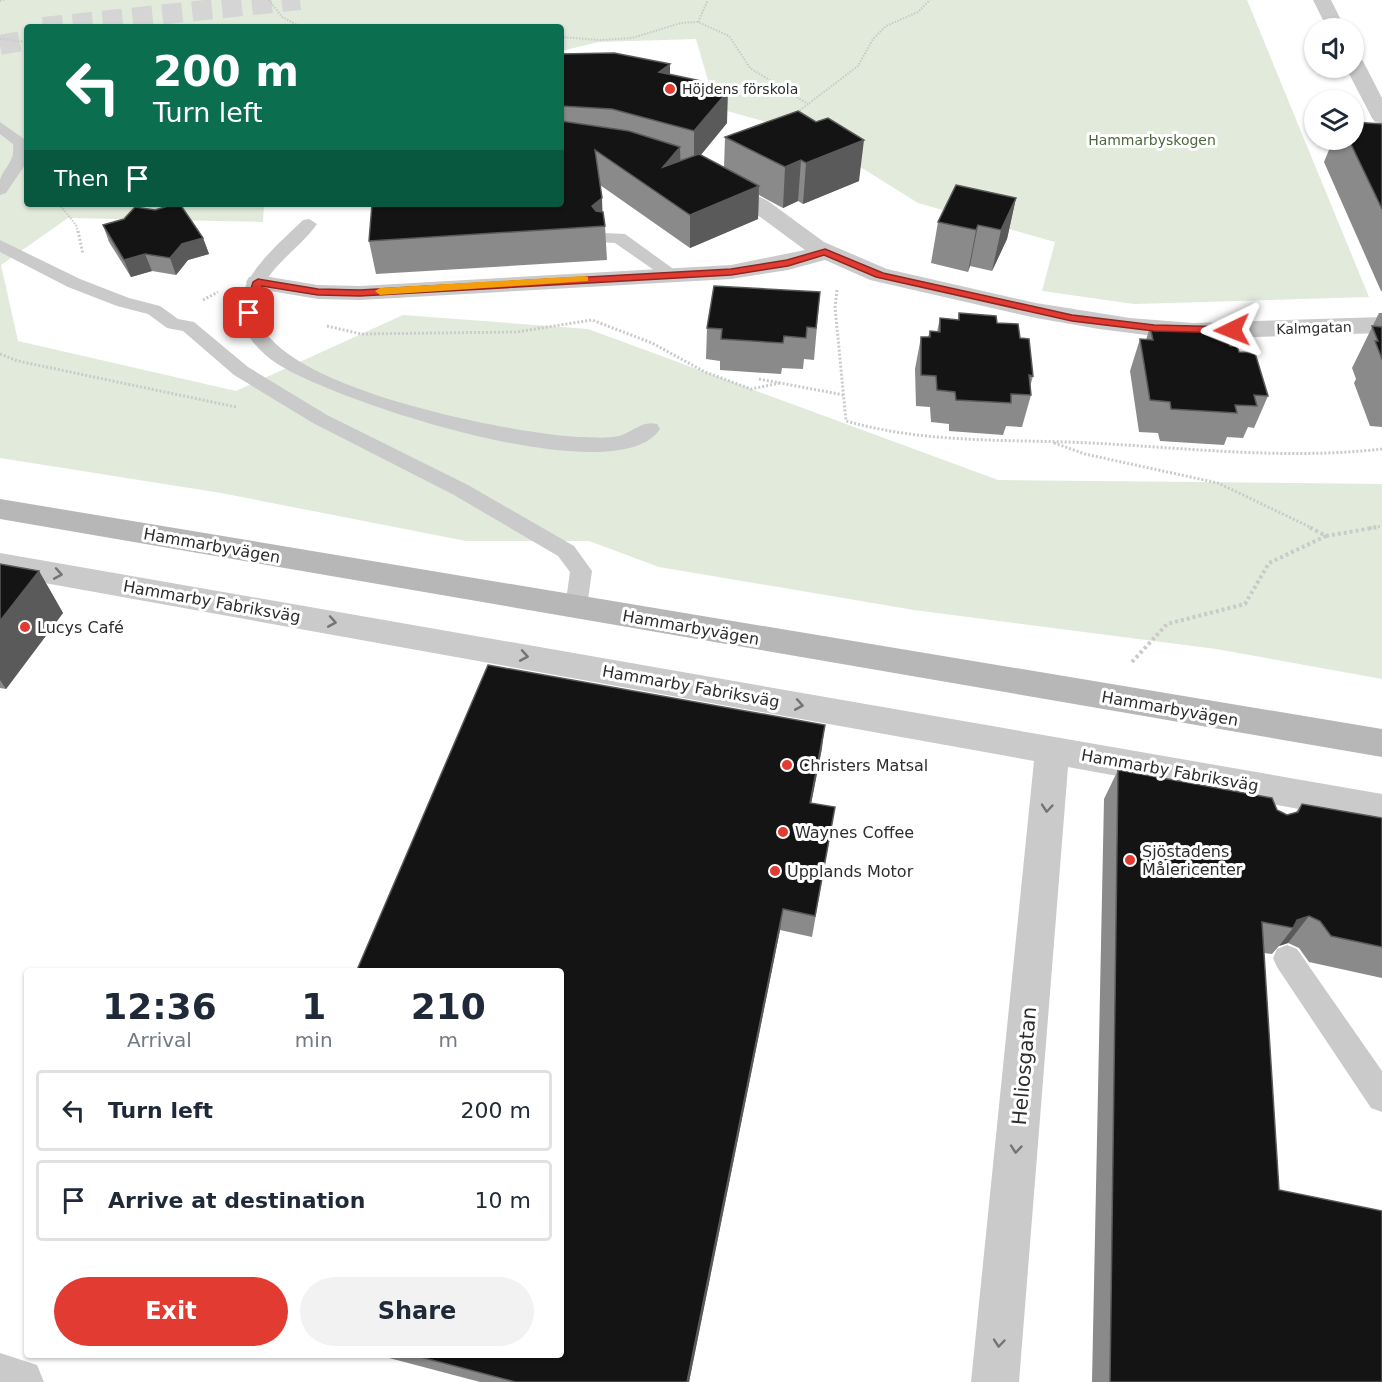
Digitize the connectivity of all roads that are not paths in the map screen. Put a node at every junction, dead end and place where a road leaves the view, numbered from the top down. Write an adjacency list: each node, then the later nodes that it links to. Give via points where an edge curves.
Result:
1 (1322, 0): 2 (street)
2 (1331, 18)
3 (1362, 78): 4 (street)
4 (1382, 118)
5 (0, 128): 7 (lane, via 20,142 23,154)
6 (696, 173): 11 (street, Kalmgatan, via 760,206)
7 (0, 190)
8 (309, 224): 13 (lane)
9 (604, 238): 12 (lane, via 619,238)
10 (0, 245): 18 (lane, via 82,287 154,310 173,324 188,326 241,372 320,419 461,490 566,551 581,571)
11 (816, 254): 12 (street, via 788,263 731,272); 14 (street, Kalmgatan, via 879,275 1072,318 1131,327 1198,331)
12 (670, 273): 13 (street, via 360,293 318,292)
13 (258, 282): 15 (lane, via 249,314 260,340 294,366 350,393 448,423 508,436 618,443)
14 (1382, 326)
15 (650, 429)
16 (0, 509): 18 (main road, Hammarbyvägen)
17 (0, 564): 20 (street, Hammarby Fabriksväg, one-way to 20)
18 (576, 607): 19 (main road, Hammarbyvägen)
19 (1382, 743)
20 (1052, 750): 21 (street, Hammarby Fabriksväg, via 1265,797); 26 (street, Heliosgatan, one-way to 26)
21 (1382, 809)
22 (1287, 958): 23 (lane)
23 (1382, 1097)
24 (0, 1377): 25 (street)
25 (20, 1382)
26 (995, 1382)

